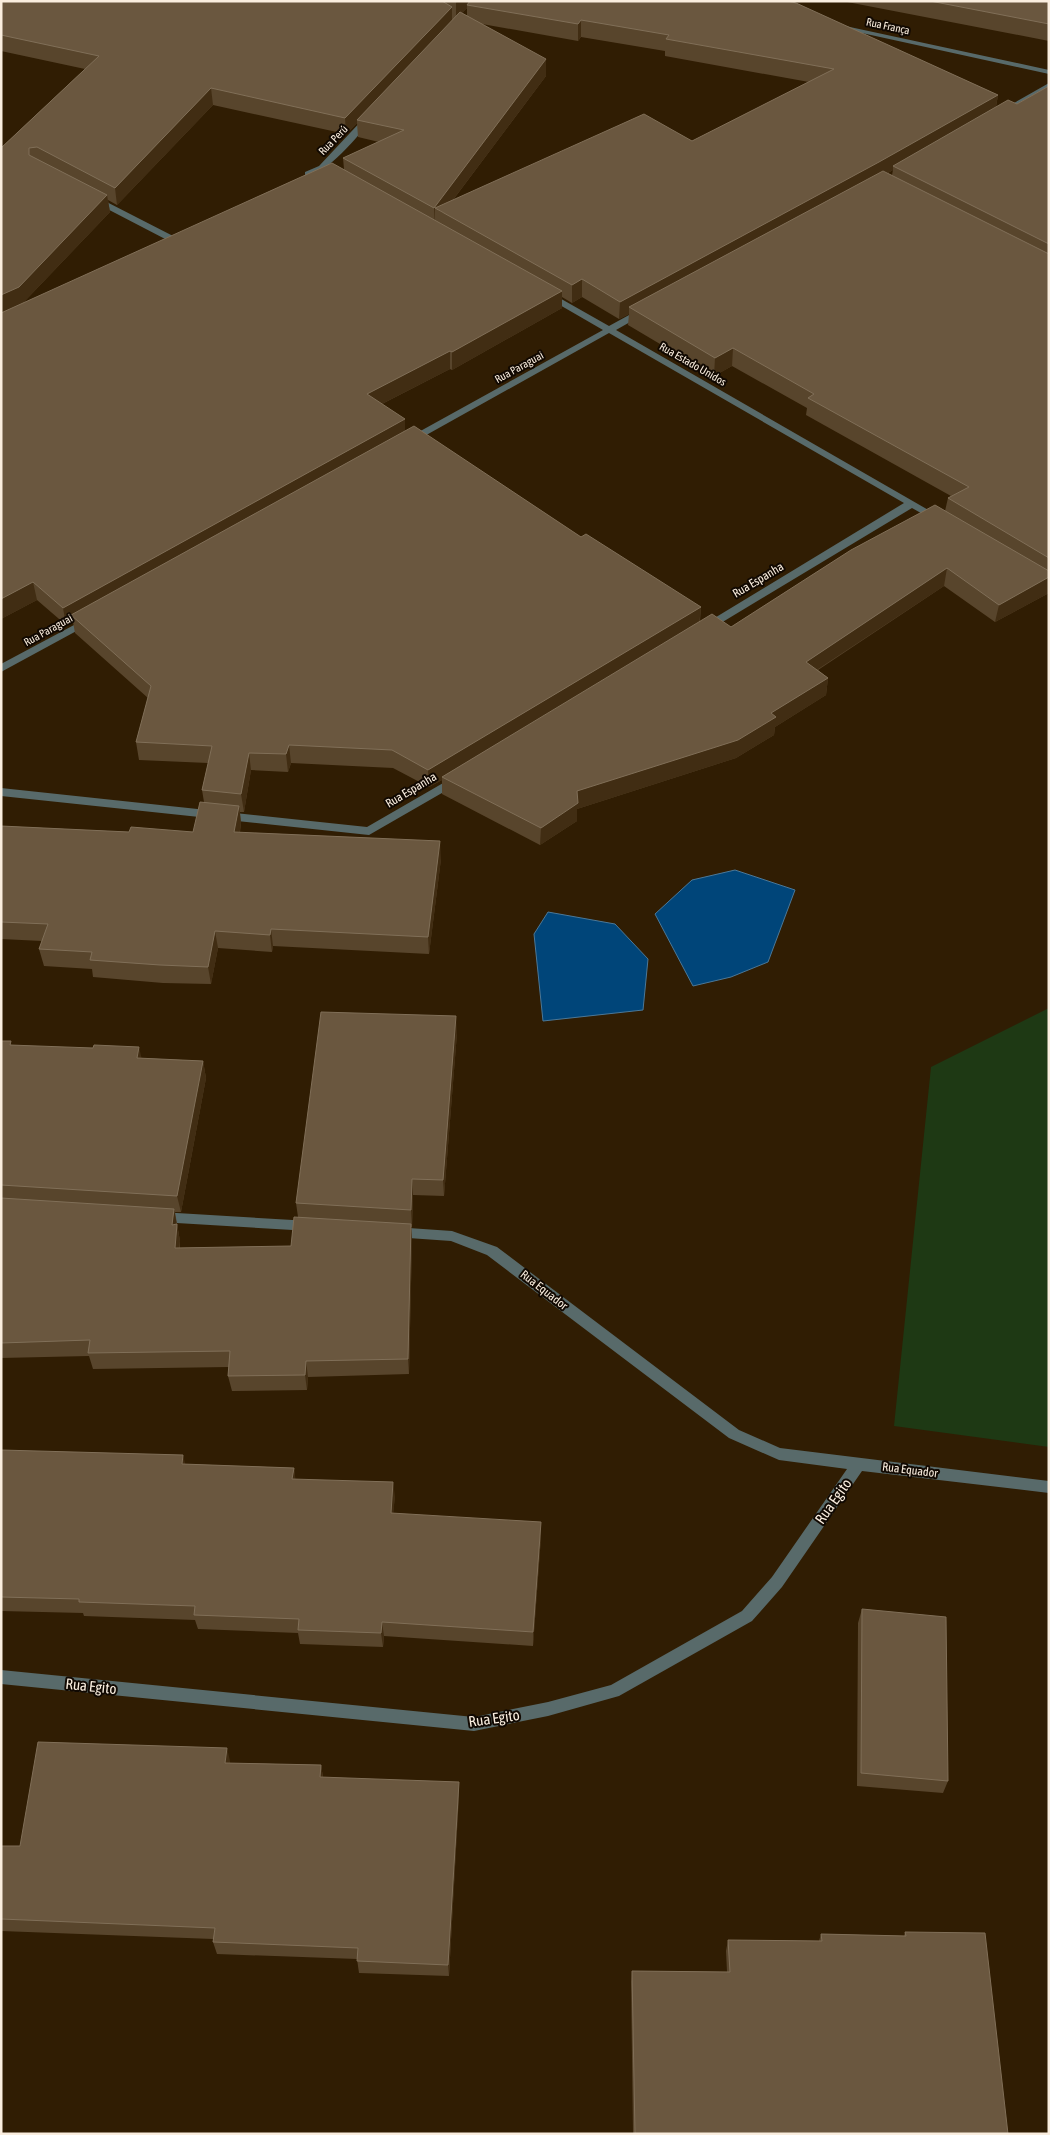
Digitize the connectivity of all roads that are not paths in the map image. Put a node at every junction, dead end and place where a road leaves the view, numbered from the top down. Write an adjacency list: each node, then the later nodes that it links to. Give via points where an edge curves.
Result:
1 (829, 24): 2 (street, Rua França)
2 (1049, 72)
3 (1049, 85): 5 (street)
4 (374, 112): 6 (street, Rua Perú, via 326,170)
5 (990, 119)
6 (295, 180)
7 (87, 195): 9 (street)
8 (181, 235): 9 (street)
9 (172, 239): 10 (street)
10 (163, 243)
11 (542, 291): 13 (street, Rua Estado Unidos)
12 (654, 305): 13 (street, Rua Paraguai)
13 (610, 329): 14 (street, Rua Paraguai); 15 (street, Rua Estado Unidos)
14 (401, 446)
15 (912, 503): 16 (street, Rua Estado Unidos); 18 (street, Rua Espanha)
16 (946, 524)
17 (97, 615): 19 (street, Rua Paraguai)
18 (700, 631)
19 (1, 669)
20 (463, 775): 21 (street, Rua Espanha, via 369,832)
21 (1, 792)
22 (149, 1217): 23 (street)
23 (326, 1228)
24 (375, 1230): 25 (street, Rua Equador, via 452,1236 492,1251 734,1434 779,1454)
25 (859, 1463): 26 (street, Rua Equador); 27 (street, Rua Egito, via 777,1582 747,1616 614,1691 548,1709 474,1724)
26 (1049, 1487)
27 (1, 1677)

